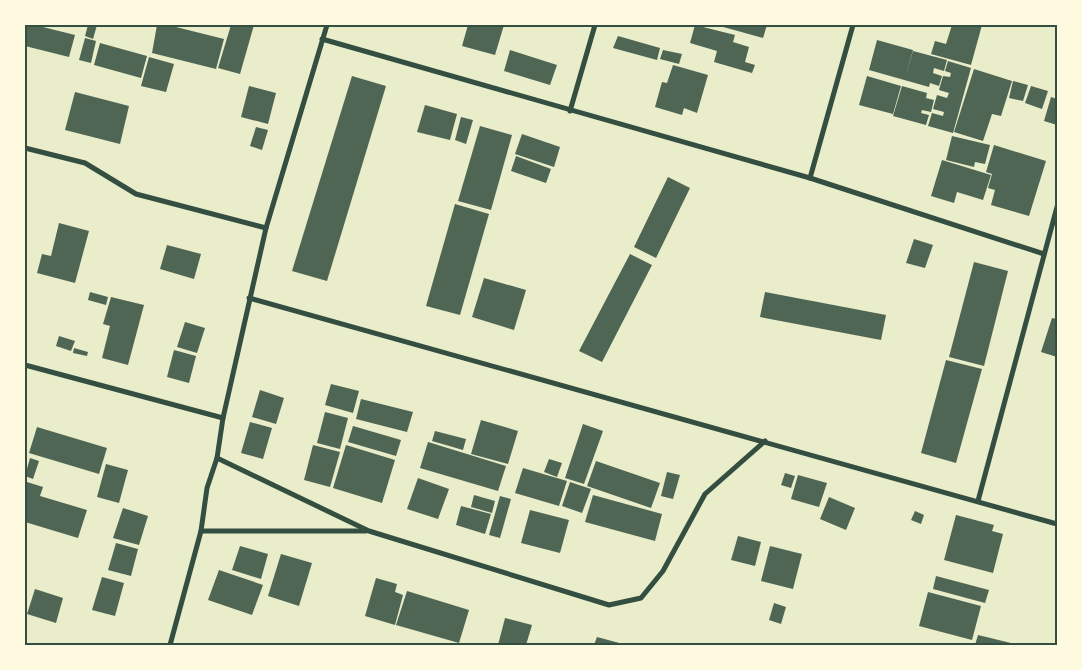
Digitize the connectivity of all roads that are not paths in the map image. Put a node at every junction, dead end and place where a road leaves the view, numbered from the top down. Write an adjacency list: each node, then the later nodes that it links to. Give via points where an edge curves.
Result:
1 (327, 25): 4 (street)
2 (595, 25): 5 (street)
3 (853, 25): 7 (street)
4 (322, 39): 5 (street); 9 (street)
5 (570, 111): 7 (street)
6 (25, 148): 9 (street, via 85,163 136,194)
7 (810, 178): 10 (street)
8 (1057, 206): 10 (street)
9 (266, 228): 11 (street)
10 (1044, 254): 16 (street)
11 (249, 298): 13 (street); 14 (street)
12 (25, 365): 13 (street)
13 (223, 418): 15 (street)
14 (765, 441): 16 (street); 18 (street, via 705,494 663,571 641,598 609,605)
15 (217, 458): 18 (street); 19 (street, via 207,488)
16 (978, 501): 17 (street)
17 (1057, 524)
18 (369, 530): 19 (street)
19 (201, 531): 20 (street)
20 (170, 645)

